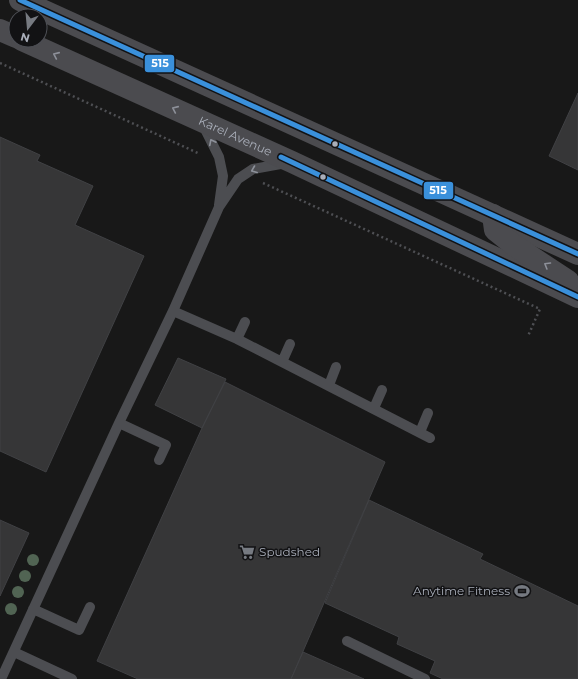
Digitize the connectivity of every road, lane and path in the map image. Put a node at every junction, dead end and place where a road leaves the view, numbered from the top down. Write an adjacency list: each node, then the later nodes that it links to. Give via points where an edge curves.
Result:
1 (20, 0): 9 (main road)
2 (40, 48): 4 (main road, Karel Avenue, one-way to 2)
3 (0, 63): 6 (path)
4 (201, 121): 5 (main road, Karel Avenue); 6 (lane, one-way to 4)
5 (292, 162): 7 (lane, one-way to 7, via 253,169); 12 (main road, Karel Avenue)
6 (221, 164): 8 (lane, via 224,176)
7 (245, 175): 8 (lane, via 238,179); 15 (path, via 540,309)
8 (218, 207): 13 (lane)
9 (493, 215): 10 (main road); 11 (main road, one-way to 9, via 515,246 496,230)
10 (578, 254)
11 (578, 288)
12 (578, 297)
13 (173, 311): 16 (lane); 24 (lane)
14 (245, 322): 16 (lane)
15 (528, 336)
16 (237, 339): 18 (lane)
17 (290, 344): 18 (lane)
18 (282, 362): 20 (lane)
19 (336, 367): 20 (lane)
20 (329, 385): 22 (lane)
21 (382, 390): 22 (lane)
22 (374, 408): 25 (lane)
23 (428, 413): 25 (lane)
24 (119, 423): 27 (lane, via 166,445); 29 (lane)
25 (420, 432): 26 (lane)
26 (430, 438)
27 (159, 460)
28 (90, 607): 29 (lane, via 79,630)
29 (33, 609): 31 (lane)
30 (347, 641): 34 (lane)
31 (14, 652): 32 (lane); 33 (lane)
32 (1, 679)
33 (72, 679)
34 (425, 679)

